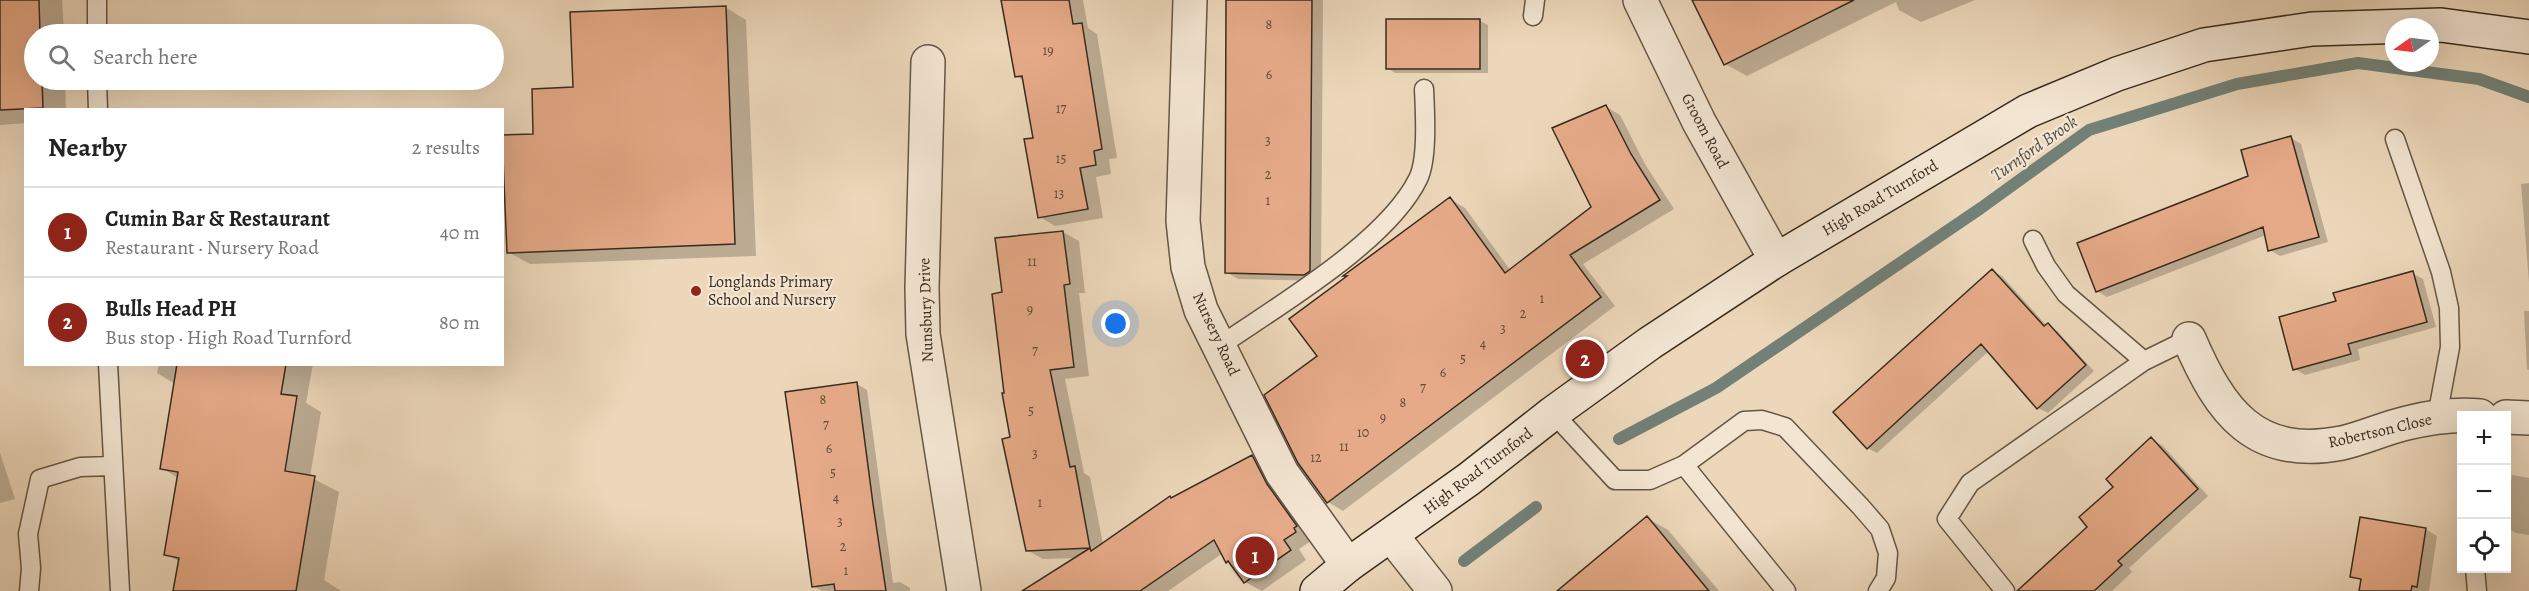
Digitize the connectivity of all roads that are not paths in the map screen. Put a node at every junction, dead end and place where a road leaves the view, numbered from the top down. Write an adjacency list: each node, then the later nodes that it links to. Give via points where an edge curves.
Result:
1 (97, 0): 4 (lane)
2 (1190, 0): 14 (street, Nursery Road, via 1183,221 1188,267 1201,310)
3 (1640, 0): 12 (street, Groom Road, via 1699,122)
4 (97, 24)
5 (2529, 37): 12 (street, High Road Turnford, via 2429,26 2312,29 2204,45 2117,74 2028,111)
6 (928, 62): 29 (street, Nunsbury Drive, via 923,334)
7 (1424, 89): 14 (lane, via 1426,135 1419,178 1393,215 1315,281)
8 (97, 90): 9 (lane)
9 (98, 108)
10 (2395, 139): 17 (lane, via 2441,272 2449,308)
11 (2033, 240): 15 (lane, via 2066,294)
12 (1776, 260): 18 (street, High Road Turnford)
13 (2189, 339): 15 (lane); 19 (street, Robertson Close, via 2217,396 2235,418 2266,437 2291,444 2325,445 2406,423)
14 (1221, 345): 25 (street, Nursery Road, via 1282,472)
15 (2144, 361): 34 (lane, via 1970,483 1947,519)
16 (108, 366): 23 (lane)
17 (2459, 411)
18 (1553, 413): 22 (lane, via 1615,480 1650,480); 24 (street, High Road Turnford)
19 (2457, 416)
20 (2511, 417): 21 (street)
21 (2529, 418)
22 (1684, 465): 32 (lane); 33 (lane, via 1744,421 1762,420 1785,427 1880,529 1888,553 1886,578)
23 (112, 466): 27 (lane, via 80,467 40,479 28,534); 28 (lane)
24 (1391, 535): 25 (street, High Road Turnford); 31 (street)
25 (1348, 566): 30 (street, High Road Turnford)
26 (2475, 573): 35 (lane)
27 (29, 591)
28 (120, 591)
29 (964, 591)
30 (1317, 591)
31 (1435, 591)
32 (1786, 591)
33 (1878, 591)
34 (2005, 591)
35 (2477, 591)

